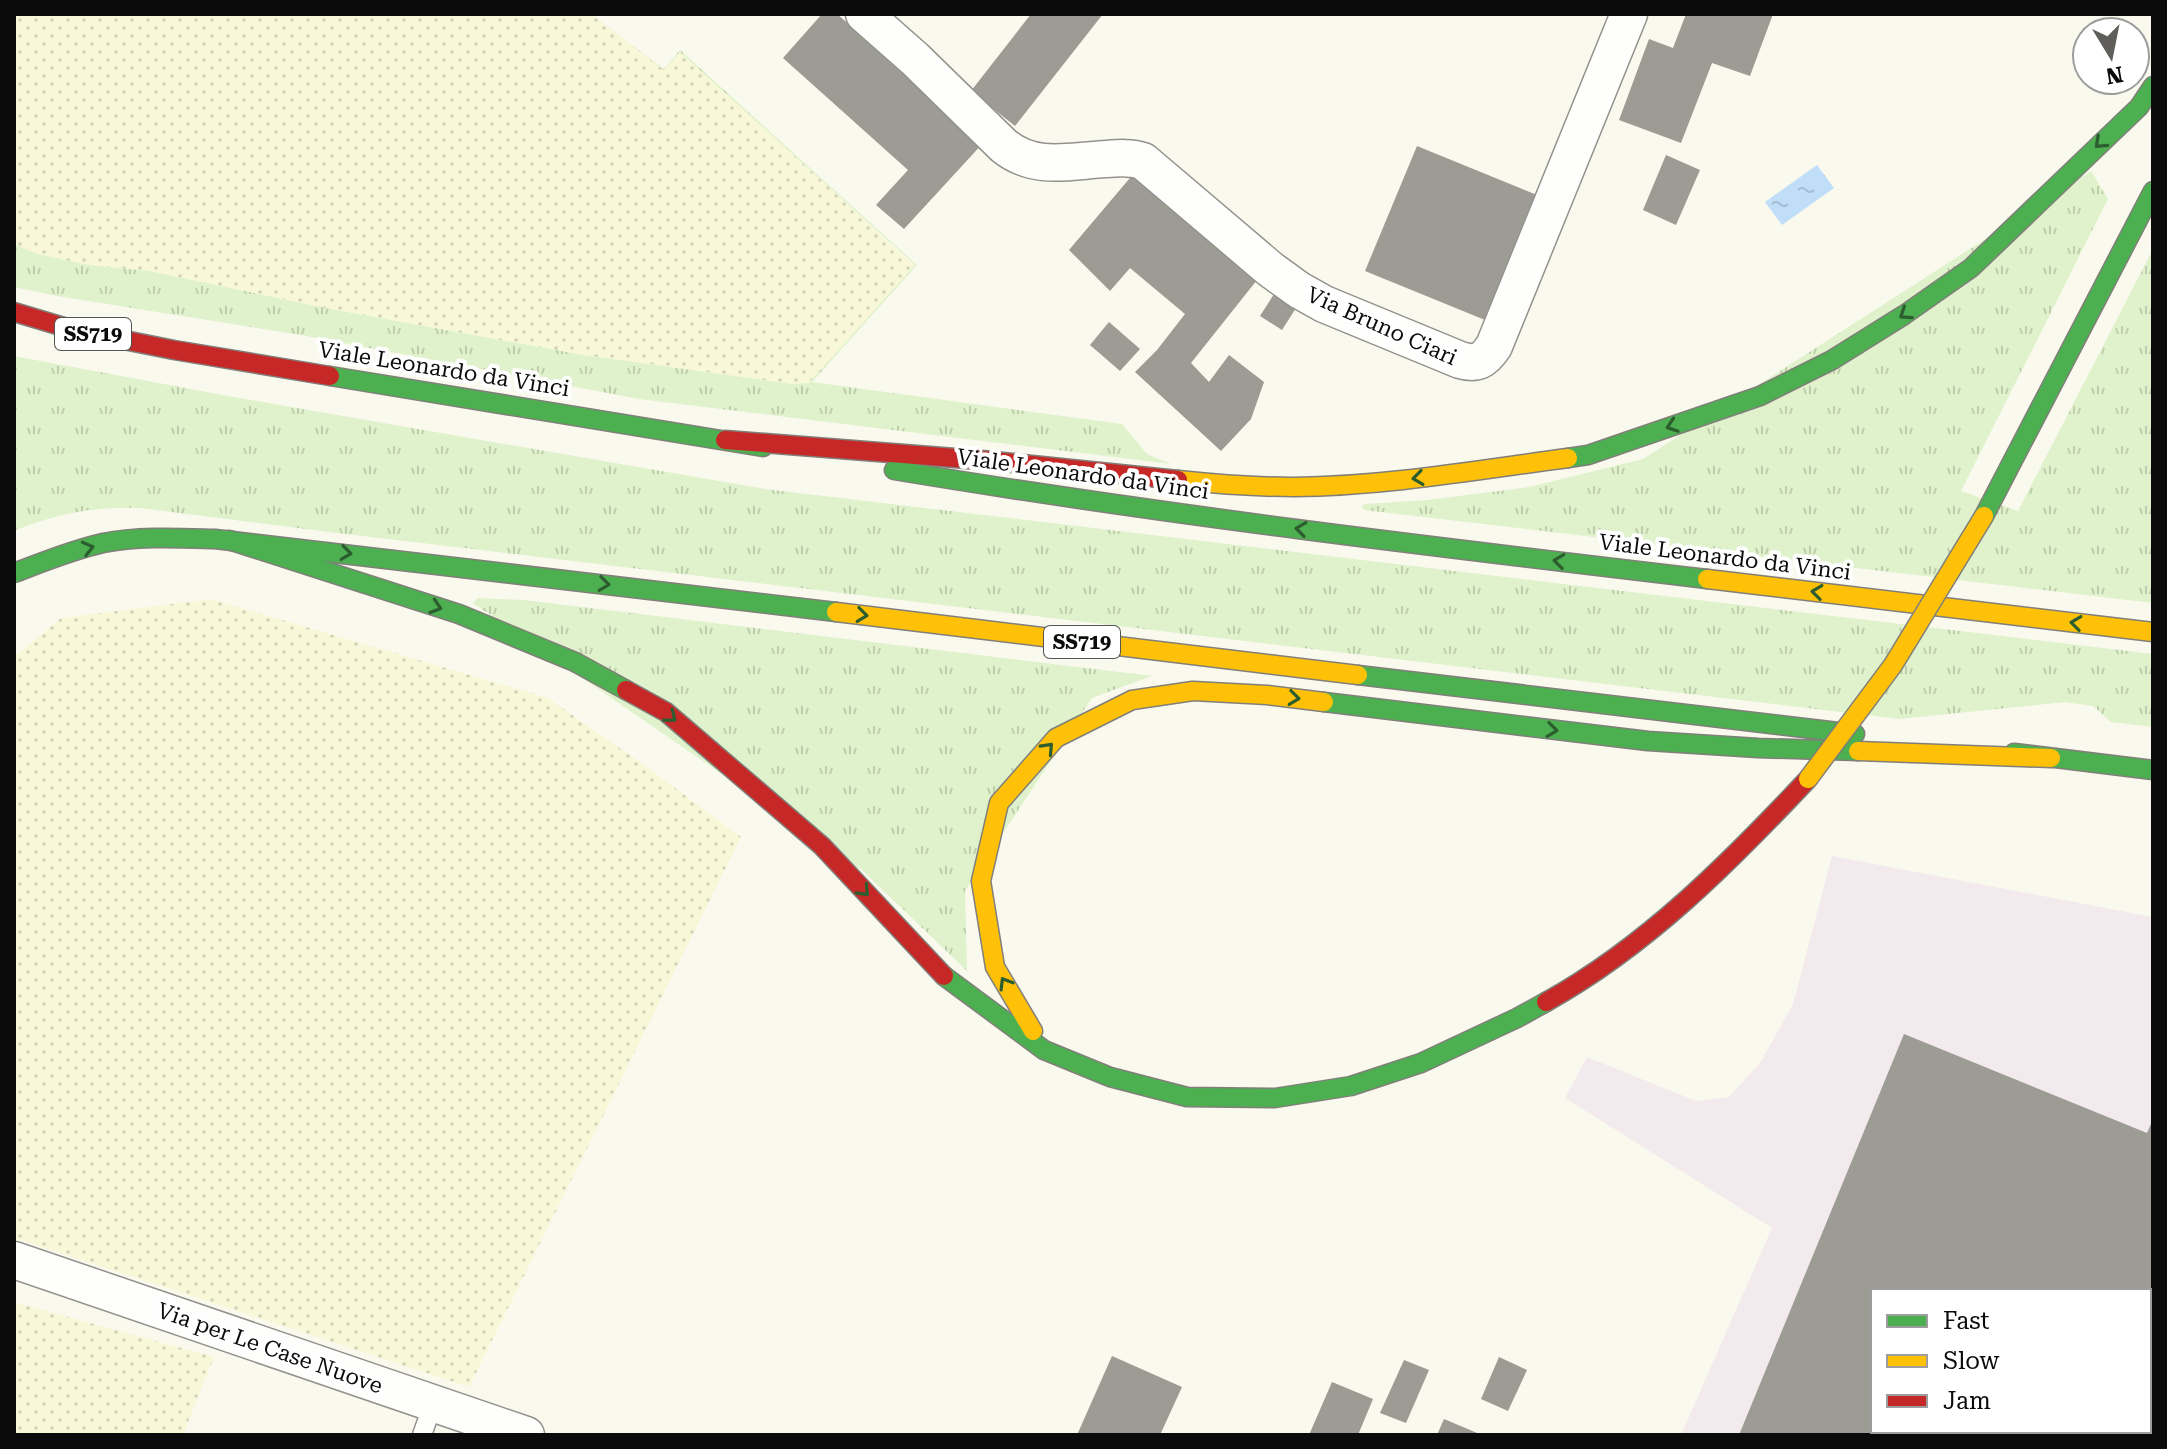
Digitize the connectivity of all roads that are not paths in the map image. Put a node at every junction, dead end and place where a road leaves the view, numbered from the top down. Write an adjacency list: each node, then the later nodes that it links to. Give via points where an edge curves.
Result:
1 (864, 14): 2 (street, Via Bruno Ciari, via 1018,157 1038,163 1143,161 1299,290 1477,363 1494,346)
2 (1629, 14)
3 (2153, 86): 6 (main road, one-way to 6, via 2139,107 1971,268 1904,315 1760,396 1588,455 1398,481 1295,487)
4 (2153, 191): 12 (main road, bridge, via 1984,516 1893,665 1808,779 1752,839 1608,963 1517,1018 1421,1063 1351,1086 1275,1098 1187,1097 1110,1077)
5 (14, 312): 6 (main road, Viale Leonardo da Vinci / SS719, via 174,350)
6 (725, 440): 9 (main road, Viale Leonardo da Vinci / SS719, one-way to 6, via 1049,496)
7 (229, 540): 8 (main road, SS719, one-way to 7, via 114,541); 10 (main road, SS719, one-way to 10); 12 (main road, one-way to 12, via 459,614 575,662 666,712 822,846 937,971)
8 (14, 573)
9 (2153, 632)
10 (2051, 758): 11 (main road, SS719); 12 (main road, one-way to 10, via 995,967 981,881 999,803 1056,738 1132,700 1193,691 1267,695 1648,741)
11 (2153, 770)
12 (1044, 1050)
13 (14, 1260): 14 (street, Via per Le Case Nuove)
14 (428, 1419): 15 (street, Via per Le Case Nuove)
15 (526, 1435)

